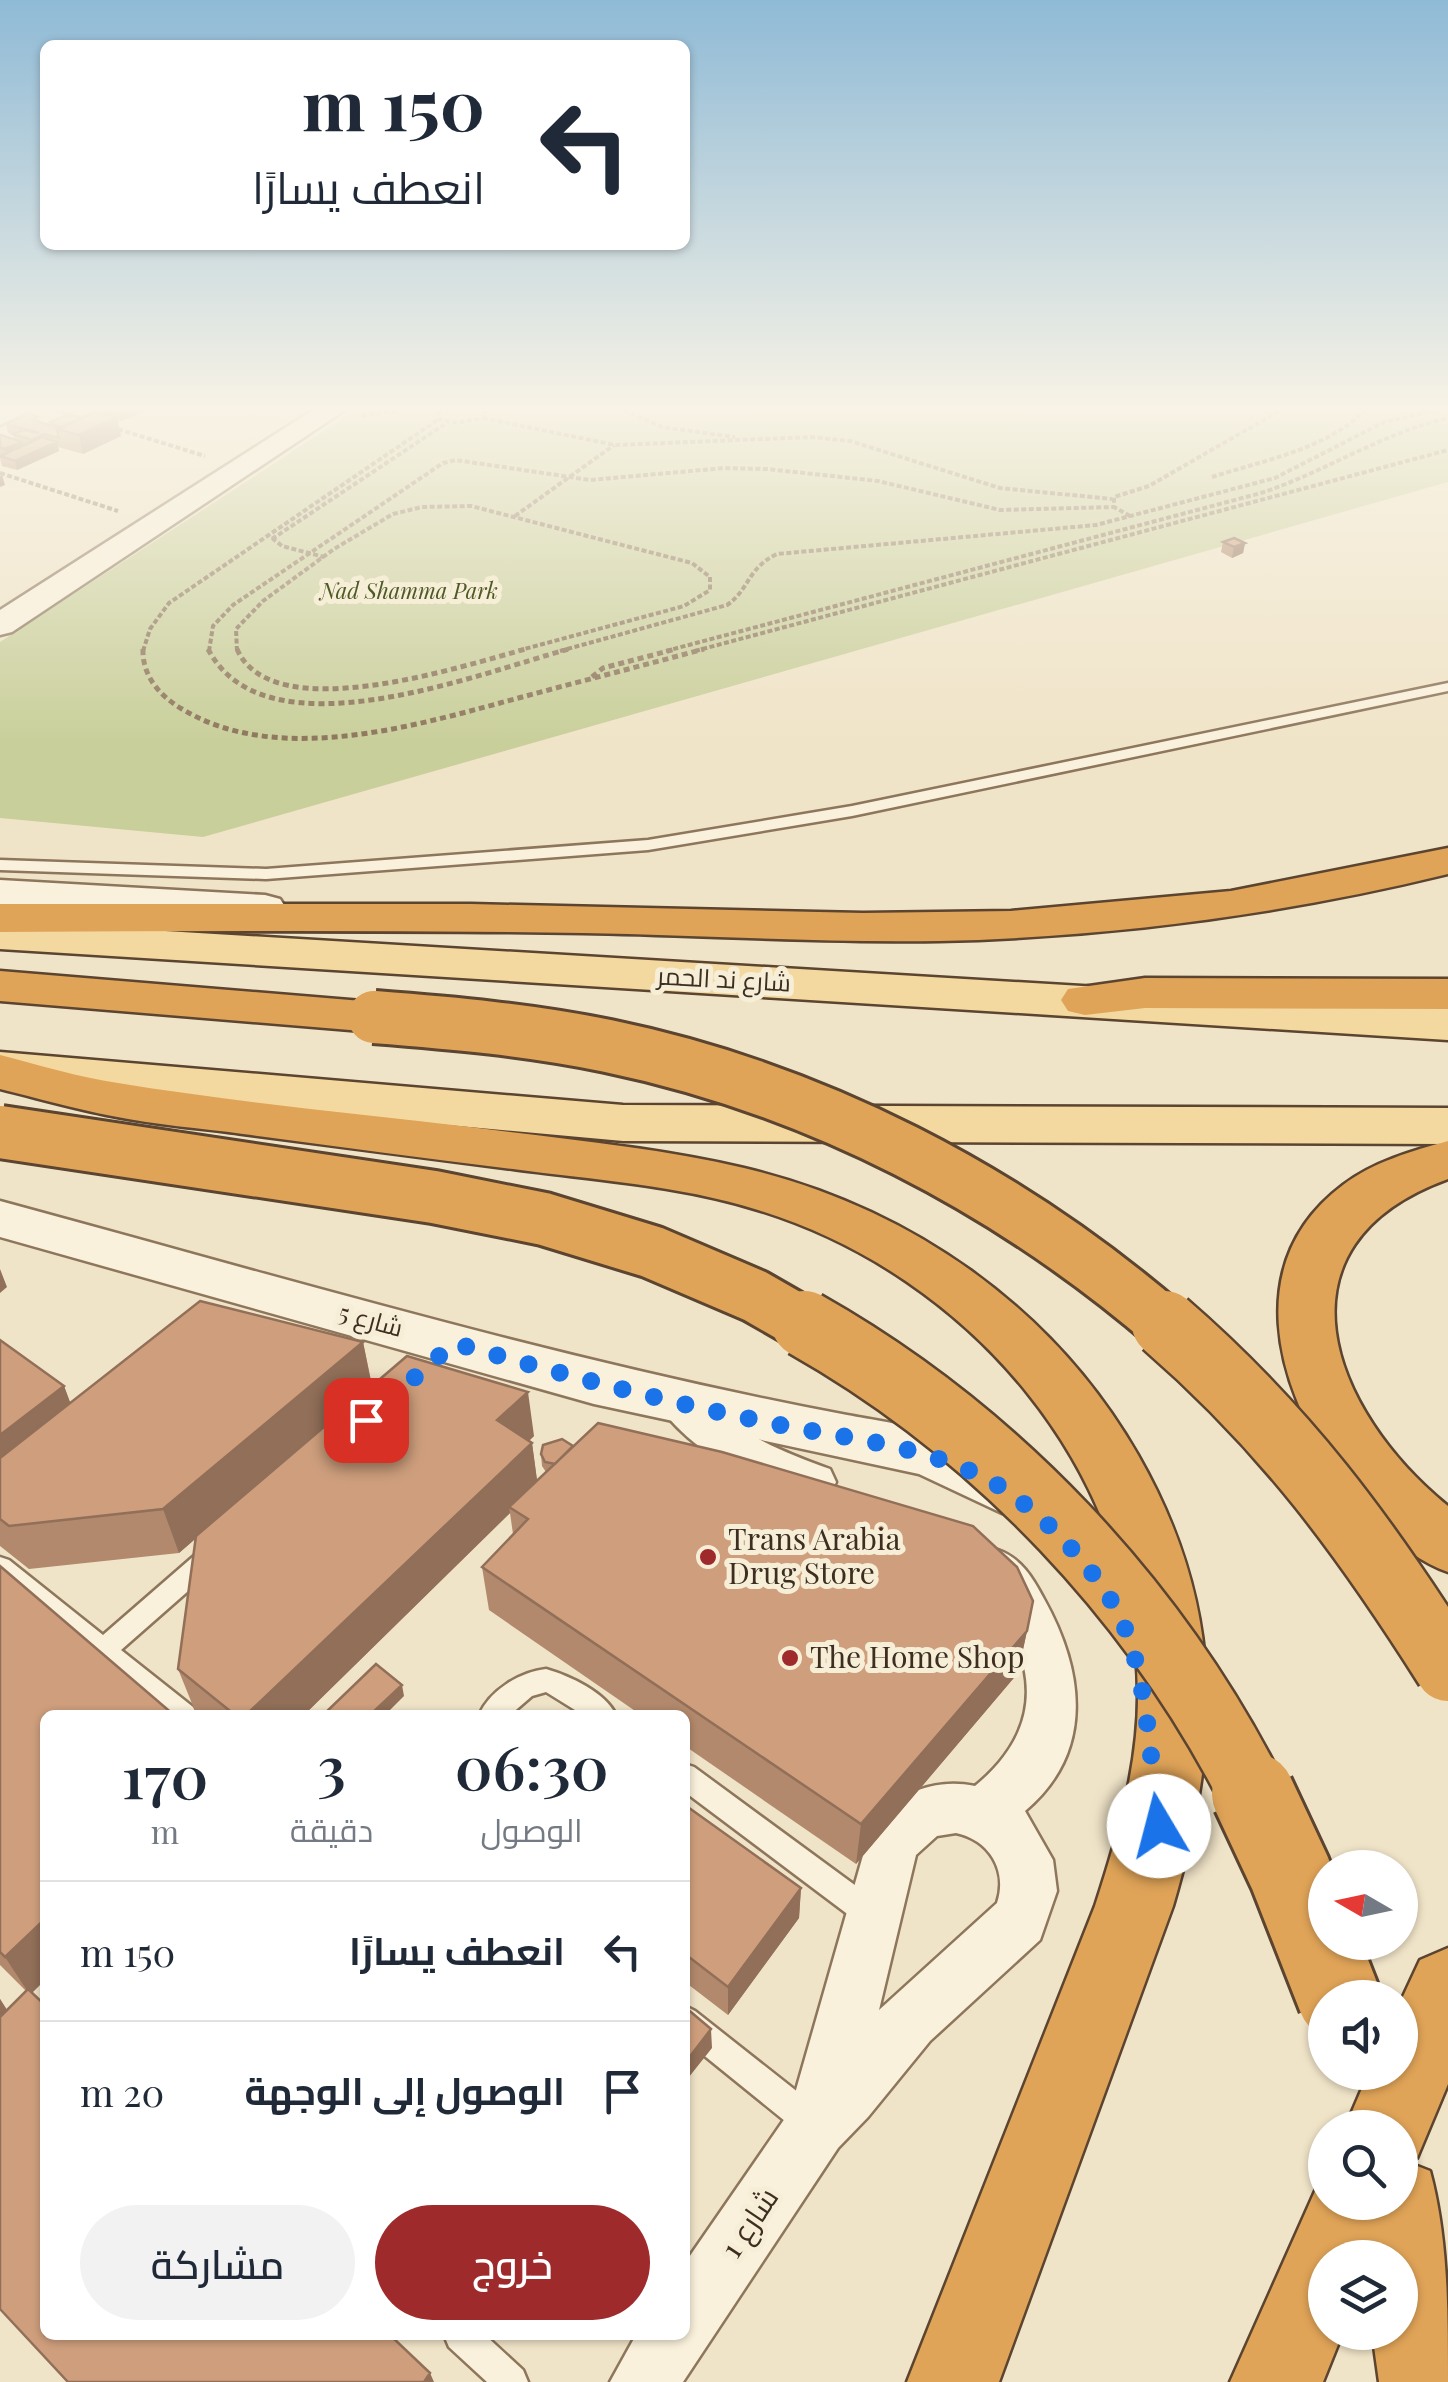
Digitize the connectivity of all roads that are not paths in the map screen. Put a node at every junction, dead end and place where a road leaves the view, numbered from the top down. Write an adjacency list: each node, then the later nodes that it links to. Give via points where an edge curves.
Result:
1 (126, 521): 3 (street)
2 (160, 521): 4 (street)
3 (0, 602)
4 (0, 624)
5 (1448, 687): 7 (lane, via 872,808 648,845 266,874)
6 (1448, 861): 9 (highway, via 1259,900 1034,923 862,928)
7 (0, 864)
8 (0, 892): 9 (street)
9 (385, 916): 10 (highway)
10 (0, 918)
11 (0, 935): 14 (main road, شارع ند الحمر)
12 (0, 986): 28 (highway, bridge, via 495,1027 614,1047 730,1078 845,1121 958,1176 1067,1245 1174,1330 1277,1431 1375,1553)
13 (1448, 994): 14 (highway, via 1145,994)
14 (1085, 1000): 15 (main road, شارع ند الحمر)
15 (1448, 1024)
16 (0, 1070): 17 (main road, via 623,1122); 34 (highway, via 96,1097 728,1182 855,1226 914,1258 1021,1341 1066,1393 1106,1451 1137,1516 1159,1586 1171,1662 1172,1742)
17 (1448, 1126)
18 (0, 1132): 36 (highway, bridge, via 543,1219 718,1278 826,1332 914,1391 1000,1461 1082,1544 1160,1641 1231,1754 1288,1867)
19 (1448, 1159): 25 (highway, via 1402,1174 1363,1198 1332,1230 1312,1267 1304,1312 1310,1360 1330,1411 1364,1464 1411,1516)
20 (0, 1219): 21 (street, شارع 5, via 439,1356)
21 (680, 1404): 22 (street, via 750,1459); 34 (street, شارع 5, via 928,1454 988,1479 1041,1520 1091,1571 1121,1618 1137,1674)
22 (852, 1495)
23 (235, 1535): 27 (lane)
24 (964, 1542): 33 (street, via 999,1572 1027,1610 1045,1652 1052,1696 1047,1742 1032,1770)
25 (1448, 1544)
26 (0, 1567): 27 (lane)
27 (104, 1650): 29 (lane)
28 (1448, 1668)
29 (178, 1710)
30 (497, 1710): 31 (lane, via 528,1682 550,1680)
31 (595, 1710)
32 (690, 1780): 35 (lane)
33 (982, 1813): 35 (street, via 930,1811 907,1823 891,1842); 40 (street, via 1009,1832 1025,1860 1029,1890 1020,1920 909,2020)
34 (1159, 1826): 48 (highway, via 1126,1932)
35 (874, 1916): 40 (street)
36 (1331, 1980)
37 (1448, 1988): 39 (highway)
38 (690, 2025): 40 (lane)
39 (1395, 2110)
40 (816, 2126): 43 (street, شارع 1)
41 (1402, 2220): 50 (highway)
42 (1308, 2309): 49 (highway)
43 (690, 2313)
44 (467, 2340): 46 (lane)
45 (672, 2340): 47 (street)
46 (511, 2382)
47 (644, 2382)
48 (952, 2382)
49 (1276, 2382)
50 (1424, 2382)

